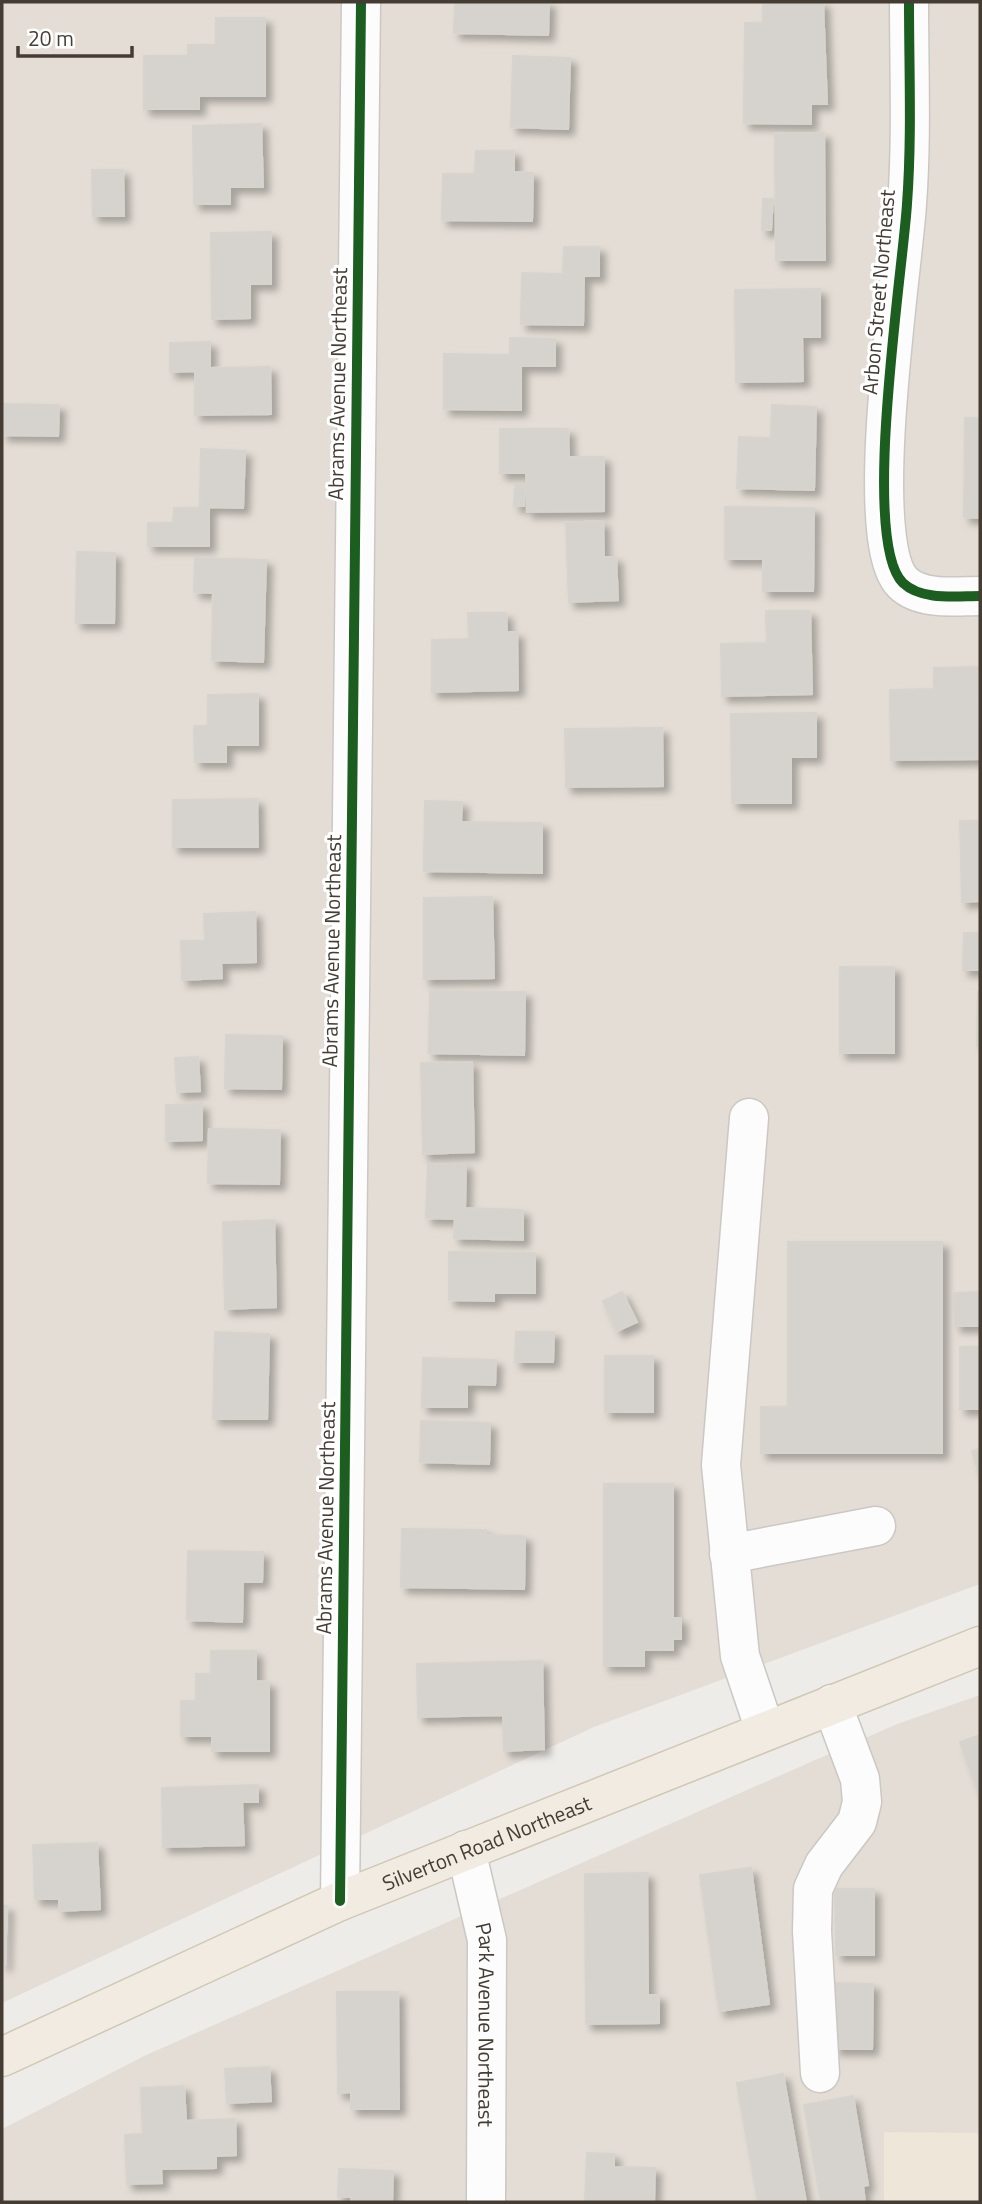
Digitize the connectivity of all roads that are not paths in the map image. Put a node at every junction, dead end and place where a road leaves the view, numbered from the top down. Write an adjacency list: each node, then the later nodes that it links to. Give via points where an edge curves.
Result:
1 (361, 2): 11 (street, Abrams Avenue Northeast)
2 (909, 2): 3 (street, Arbon Street Northeast, via 907,203 885,436 886,547 903,582 929,595)
3 (980, 596)
4 (748, 1118): 6 (street, via 721,1465)
5 (876, 1526): 6 (street)
6 (729, 1554): 9 (street, via 740,1656)
7 (980, 1646): 8 (main road, Silverton Road Northeast)
8 (832, 1704): 9 (main road, Silverton Road Northeast); 13 (street, via 860,1779 862,1802 857,1822 824,1865 813,1889)
9 (765, 1730): 10 (main road, Silverton Road Northeast)
10 (466, 1850): 11 (main road, Silverton Road Northeast); 14 (street, Park Avenue Northeast, via 487,1940)
11 (340, 1901): 12 (main road, Silverton Road Northeast)
12 (2, 2057)
13 (820, 2073)
14 (486, 2202)

